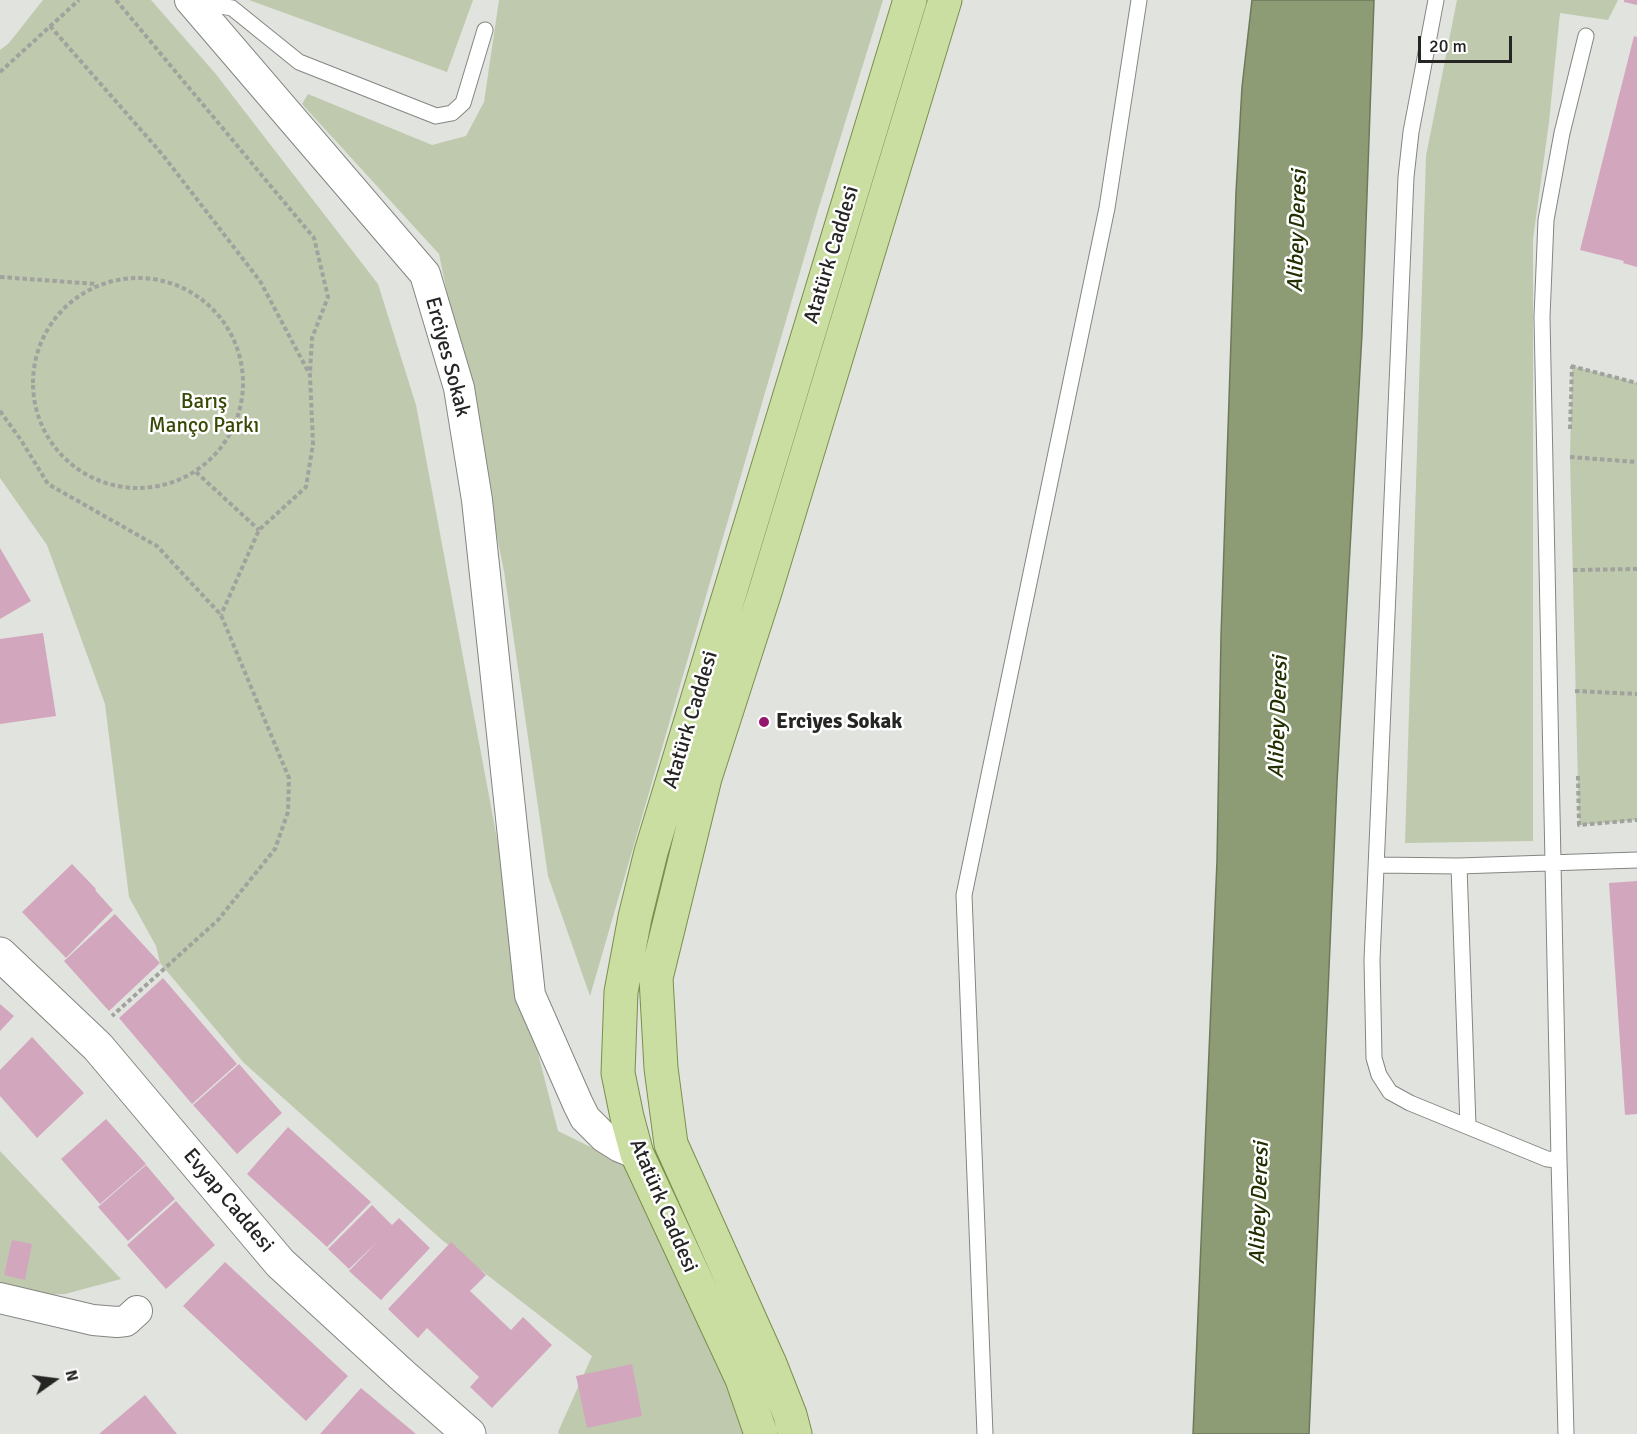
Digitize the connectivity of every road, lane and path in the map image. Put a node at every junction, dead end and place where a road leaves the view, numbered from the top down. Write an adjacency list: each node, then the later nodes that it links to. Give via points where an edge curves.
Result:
1 (79, 0): 8 (path)
2 (116, 0): 16 (path, via 314,238 328,297 312,338)
3 (190, 0): 9 (lane, via 232,8 299,62 436,116 452,113 463,103); 43 (street, Erciyes Sokak, via 425,274 459,388 477,500 530,995 585,1118 604,1137)
4 (910, 0): 43 (main road, Atatürk Caddesi, via 654,841 635,917 621,992 618,1072)
5 (945, 0): 42 (main road, Atatürk Caddesi, via 705,778 659,967 661,1068)
6 (1138, 0): 50 (lane, via 1107,208 964,895)
7 (1436, 0): 37 (lane, via 1406,177)
8 (50, 26): 11 (path); 16 (path, via 162,154 260,281)
9 (485, 30)
10 (1586, 36): 14 (lane, via 1546,220)
11 (0, 72)
12 (0, 277): 13 (path)
13 (98, 285): 22 (path, via 132,277 166,281 198,295 222,319 239,350 244,384 238,418 222,448); 22 (path, via 68,303 46,331 34,364 33,399 44,432 66,460 85,474 129,489 164,486)
14 (1543, 359): 15 (path); 36 (lane)
15 (1572, 366): 17 (path); 19 (path)
16 (310, 375): 23 (path, via 313,444 306,487)
17 (1637, 383)
18 (0, 411): 28 (path, via 48,484 157,546)
19 (1570, 434)
20 (1570, 457): 21 (path)
21 (1637, 462)
22 (196, 472): 23 (path)
23 (259, 530): 28 (path)
24 (1572, 559): 26 (path)
25 (1637, 569): 26 (path)
26 (1573, 570): 27 (path)
27 (1573, 581)
28 (221, 615): 40 (path, via 290,778 288,812 275,849 218,920)
29 (1575, 680): 30 (path)
30 (1575, 691): 31 (path); 32 (path)
31 (1637, 694)
32 (1575, 702)
33 (1577, 769): 34 (path, via 1579,825)
34 (1637, 820)
35 (1637, 860): 36 (lane)
36 (1553, 863): 38 (lane); 44 (lane)
37 (1377, 866): 38 (lane); 41 (lane, via 1372,1025 1379,1075 1390,1092)
38 (1459, 866): 41 (lane)
39 (0, 954): 40 (main road, Evyap Caddesi)
40 (88, 1038): 47 (main road, Evyap Caddesi, via 280,1263)
41 (1468, 1126): 44 (lane, via 1547,1159)
42 (671, 1143): 43 (main road); 49 (main road, Atatürk Caddesi, via 770,1364)
43 (637, 1154): 48 (main road, Atatürk Caddesi, via 742,1379)
44 (1559, 1160): 51 (lane)
45 (0, 1298): 46 (street, via 93,1320 126,1321)
46 (137, 1311)
47 (469, 1434)
48 (761, 1434)
49 (795, 1434)
50 (985, 1434)
51 (1566, 1434)

